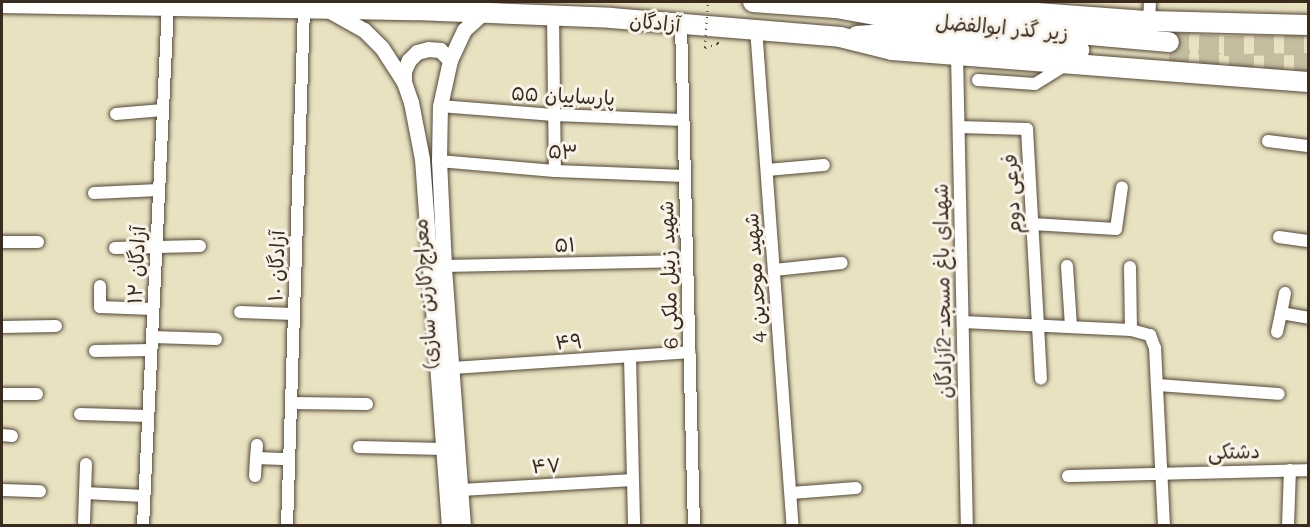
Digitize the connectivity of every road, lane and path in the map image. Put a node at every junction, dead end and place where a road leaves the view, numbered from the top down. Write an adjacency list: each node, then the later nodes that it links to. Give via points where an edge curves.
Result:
1 (8, 2): 4 (main road, آزادگان)
2 (708, 2): 17 (path, bridge, via 705,48)
3 (761, 2): 8 (main road)
4 (62, 3): 6 (main road, آزادگان)
5 (962, 4): 8 (main road); 10 (main road)
6 (168, 6): 7 (main road, آزادگان); 29 (street, ۱۲ آزادگان)
7 (304, 8): 9 (main road, آزادگان); 62 (street, ۱۰ آزادگان)
8 (836, 8): 16 (main road, زیر گذر ابوالفضل, via 1169,50 888,34)
9 (326, 9): 11 (main road, آزادگان); 26 (street, معراج(کارتن سازی), via 364,30 382,48)
10 (1150, 11): 15 (main road)
11 (483, 13): 12 (main road, آزادگان); 20 (street, معراج(کارتن سازی), via 464,30)
12 (553, 16): 13 (main road, آزادگان); 31 (street)
13 (681, 24): 14 (main road, آزادگان); 32 (street, 6 شهید زینل ملکی)
14 (756, 28): 16 (main road, آزادگان); 38 (street, 4 شهید موحدین)
15 (1304, 28)
16 (840, 37): 18 (main road, via 892,50)
17 (718, 44)
18 (957, 56): 19 (main road); 33 (street, شهدای‌ باغ مسجد-2آزادگان)
19 (994, 59): 21 (main road); 25 (street)
20 (450, 60): 26 (street, via 440,50 417,52 404,70); 28 (street, معراج(کارتن سازی))
21 (1070, 63): 23 (main road); 25 (street, via 1035,84)
22 (1308, 70): 23 (main road)
23 (1275, 79): 27 (main road)
24 (978, 80): 25 (street)
25 (995, 81)
26 (404, 82): 90 (street, معراج(کارتن سازی), via 422,159)
27 (1308, 82)
28 (440, 105): 31 (street, پارساییان ۵۵); 36 (street, معراج(کارتن سازی))
29 (163, 110): 30 (street); 42 (street, ۱۲ آزادگان)
30 (116, 114)
31 (554, 115): 32 (street, پارساییان ۵۵); 39 (street)
32 (683, 120): 40 (street, 6 شهید زینل ملکی)
33 (958, 127): 44 (street, فرعی دوم, via 1027,129); 65 (street, شهدای‌ باغ مسجد-2آزادگان)
34 (1268, 141): 35 (street)
35 (1308, 146)
36 (439, 161): 39 (street, ۵۳); 54 (street, معراج(کارتن سازی))
37 (824, 165): 38 (street)
38 (767, 170): 57 (street, 4 شهید موحدین)
39 (555, 171): 40 (street, ۵۳)
40 (685, 176): 52 (street, 6 شهید زینل ملکی)
41 (1122, 187): 44 (street, via 1116,229)
42 (159, 189): 43 (street); 51 (street, ۱۲ آزادگان)
43 (94, 193)
44 (1032, 224): 66 (street, فرعی دوم)
45 (1279, 237): 46 (street)
46 (1308, 241)
47 (2, 242): 48 (street)
48 (38, 242)
49 (200, 246): 51 (street)
50 (115, 248): 51 (street)
51 (156, 248): 60 (street, ۱۲ آزادگان)
52 (687, 261): 54 (street, ۵۱); 76 (street, 6 شهید زینل ملکی)
53 (842, 263): 57 (street)
54 (444, 266): 78 (street, معراج(کارتن سازی))
55 (1067, 266): 69 (street)
56 (1130, 267): 70 (street)
57 (774, 270): 104 (street, 4 شهید موحدین)
58 (100, 286): 60 (street, via 100,310)
59 (1285, 293): 63 (street)
60 (153, 309): 72 (street, ۱۲ آزادگان)
61 (240, 312): 62 (street)
62 (294, 314): 84 (street, ۱۰ آزادگان)
63 (1281, 314): 64 (street); 71 (street)
64 (1308, 318)
65 (963, 322): 66 (street); 115 (street, شهدای‌ باغ مسجد-2آزادگان)
66 (1038, 325): 69 (street); 79 (street, فرعی دوم)
67 (56, 326): 68 (street)
68 (2, 327)
69 (1071, 327): 70 (street)
70 (1131, 330): 80 (street, via 1143,331 1154,341)
71 (1277, 332)
72 (152, 337): 73 (street); 74 (street, ۱۲ آزادگان)
73 (216, 339)
74 (151, 350): 75 (street); 87 (street, ۱۲ آزادگان)
75 (96, 351)
76 (689, 352): 77 (street, ۴۹); 113 (street, 6 شهید زینل ملکی)
77 (630, 357): 78 (street, ۴۹); 99 (street)
78 (451, 368): 102 (street, معراج(کارتن سازی))
79 (1041, 379)
80 (1157, 385): 83 (street); 96 (street)
81 (2, 394): 82 (street)
82 (38, 394)
83 (1279, 394)
84 (291, 403): 85 (street); 92 (street, ۱۰ آزادگان)
85 (367, 404)
86 (80, 414): 87 (street)
87 (148, 416): 106 (street, ۱۲ آزادگان)
88 (257, 445): 91 (street)
89 (359, 447): 90 (street)
90 (444, 450): 110 (street, معراج(کارتن سازی))
91 (256, 458): 92 (street); 97 (street)
92 (289, 459): 109 (street, ۱۰ آزادگان)
93 (86, 464): 105 (street)
94 (1290, 470): 95 (street, دشتکی); 96 (street, دشتکی); 117 (street)
95 (1308, 470)
96 (1160, 472): 98 (street, دشتکی); 116 (street)
97 (255, 476)
98 (1068, 476)
99 (633, 480): 102 (street, ۴۷); 112 (street)
100 (856, 488): 104 (street)
101 (2, 490): 103 (street)
102 (461, 490): 111 (street, معراج(کارتن سازی))
103 (40, 491)
104 (791, 493): 114 (street, 4 شهید موحدین)
105 (85, 494): 106 (street); 107 (street)
106 (144, 496): 108 (street, ۱۲ آزادگان)
107 (84, 522)
108 (143, 525)
109 (287, 525)
110 (449, 525)
111 (463, 525)
112 (634, 525)
113 (694, 525)
114 (793, 525)
115 (967, 525)
116 (1164, 525)
117 (1288, 525)

